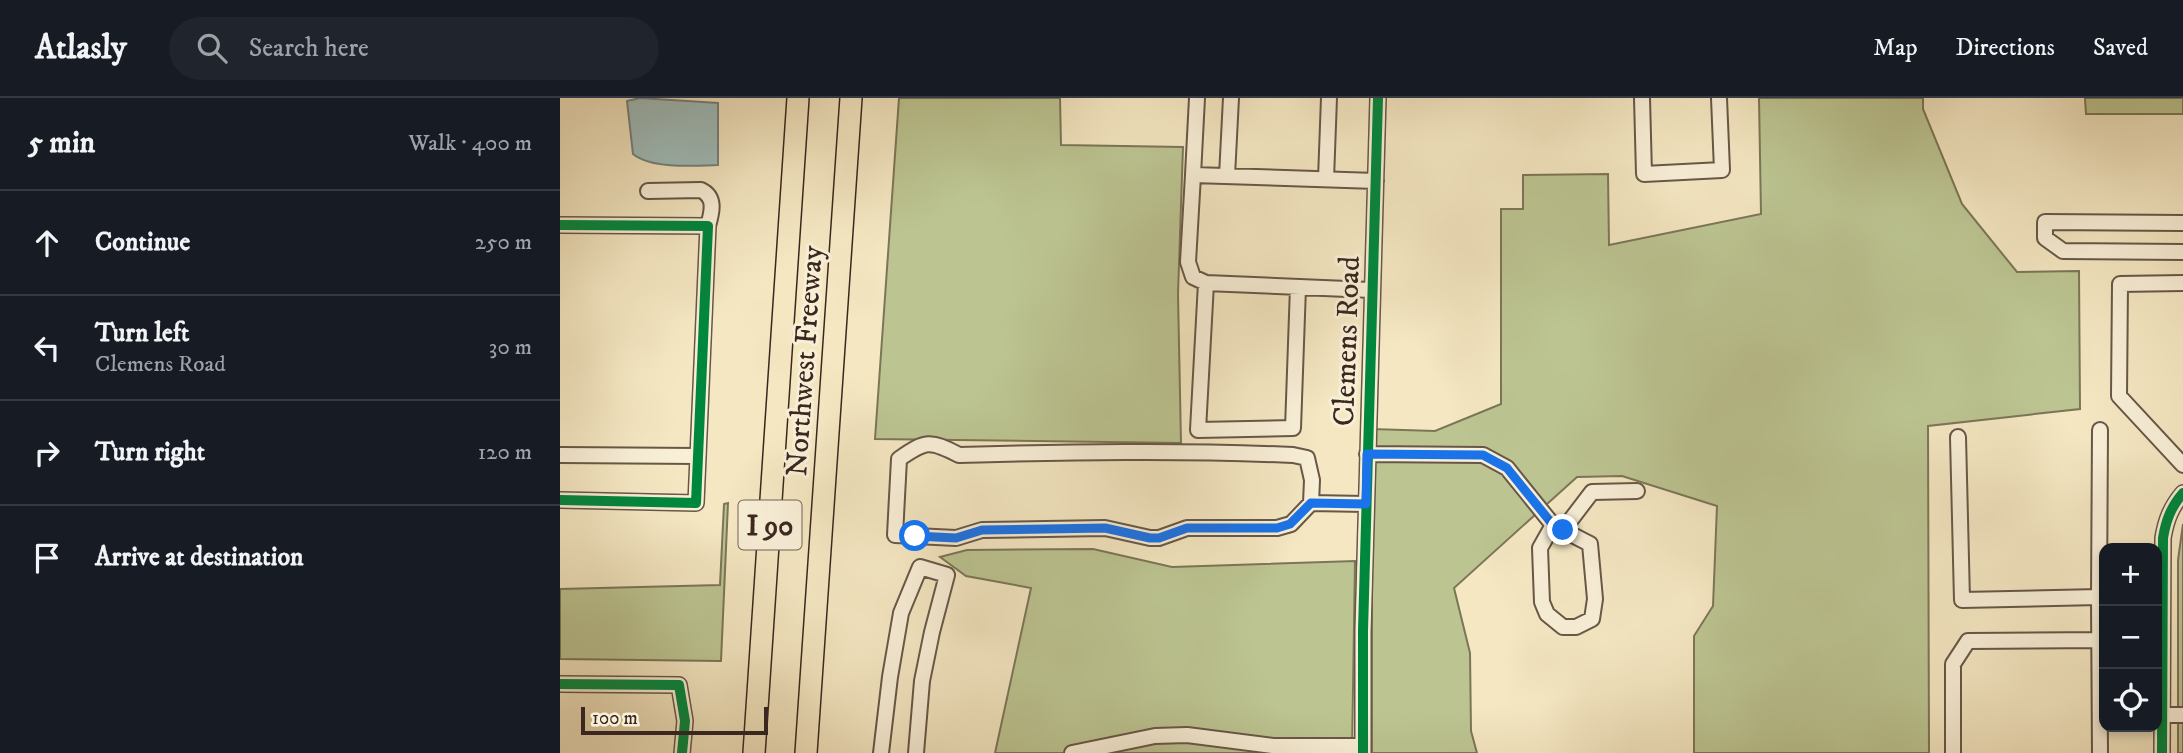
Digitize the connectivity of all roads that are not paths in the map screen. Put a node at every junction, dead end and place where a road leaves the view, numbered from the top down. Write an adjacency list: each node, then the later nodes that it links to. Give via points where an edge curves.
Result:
1 (798, 98): 45 (highway, Northwest Freeway / I 90)
2 (851, 98): 46 (highway, Northwest Freeway / I 90)
3 (1197, 98): 9 (street)
4 (1231, 98): 10 (street)
5 (1329, 98): 11 (street)
6 (1378, 98): 12 (street, Clemens Road)
7 (1642, 98): 8 (street, via 1644,174 1722,170)
8 (1719, 98)
9 (1193, 175): 10 (street); 18 (street, via 1188,262 1193,277)
10 (1227, 176): 11 (street)
11 (1326, 179): 12 (street)
12 (1377, 181): 21 (street, Clemens Road)
13 (648, 191): 16 (street, via 708,193 712,198)
14 (2183, 223): 17 (street, via 2045,222 2045,238 2063,251)
15 (560, 225): 16 (street)
16 (708, 226): 26 (street)
17 (2183, 252)
18 (1206, 283): 20 (street); 20 (street, via 1198,430 1293,428)
19 (2183, 283): 27 (street, via 2120,284 2119,396)
20 (1298, 287): 21 (street)
21 (1371, 290): 24 (street, Clemens Road)
22 (2100, 430): 34 (street)
23 (1958, 437): 35 (street, via 1962,600)
24 (1367, 454): 32 (street, Clemens Road); 33 (street, via 1483,455 1507,468)
25 (560, 455): 26 (street)
26 (698, 456): 30 (street, via 696,503)
27 (2183, 465)
28 (1637, 491): 33 (street, via 1592,492)
29 (2183, 493): 36 (street, via 2174,503 2163,538)
30 (560, 500)
31 (1311, 503): 31 (street, via 1290,524 1277,528 1187,528 1159,538 1105,528 982,530 956,538 895,535 899,459 916,446 937,444 959,455 1109,451 1293,455 1307,458); 32 (street)
32 (1366, 504): 43 (street, Clemens Road)
33 (1558, 528): 33 (street, via 1590,544 1595,598 1592,619 1576,627 1563,627 1547,614 1542,602 1540,548)
34 (2099, 543)
35 (2099, 597)
36 (2160, 606)
37 (2099, 640): 50 (street, via 1968,641 1953,664)
38 (2101, 669): 51 (street)
39 (560, 684): 44 (street, via 679,685 685,722)
40 (2162, 715): 41 (street)
41 (2183, 715)
42 (2161, 732): 52 (street)
43 (1363, 750): 49 (street, via 1273,746 1187,735 1155,736)
44 (681, 753)
45 (754, 753)
46 (806, 753)
47 (881, 753): 48 (street, via 901,614 920,567 947,575 922,681)
48 (916, 753)
49 (1072, 753)
50 (1954, 753)
51 (2100, 753)
52 (2162, 753)

